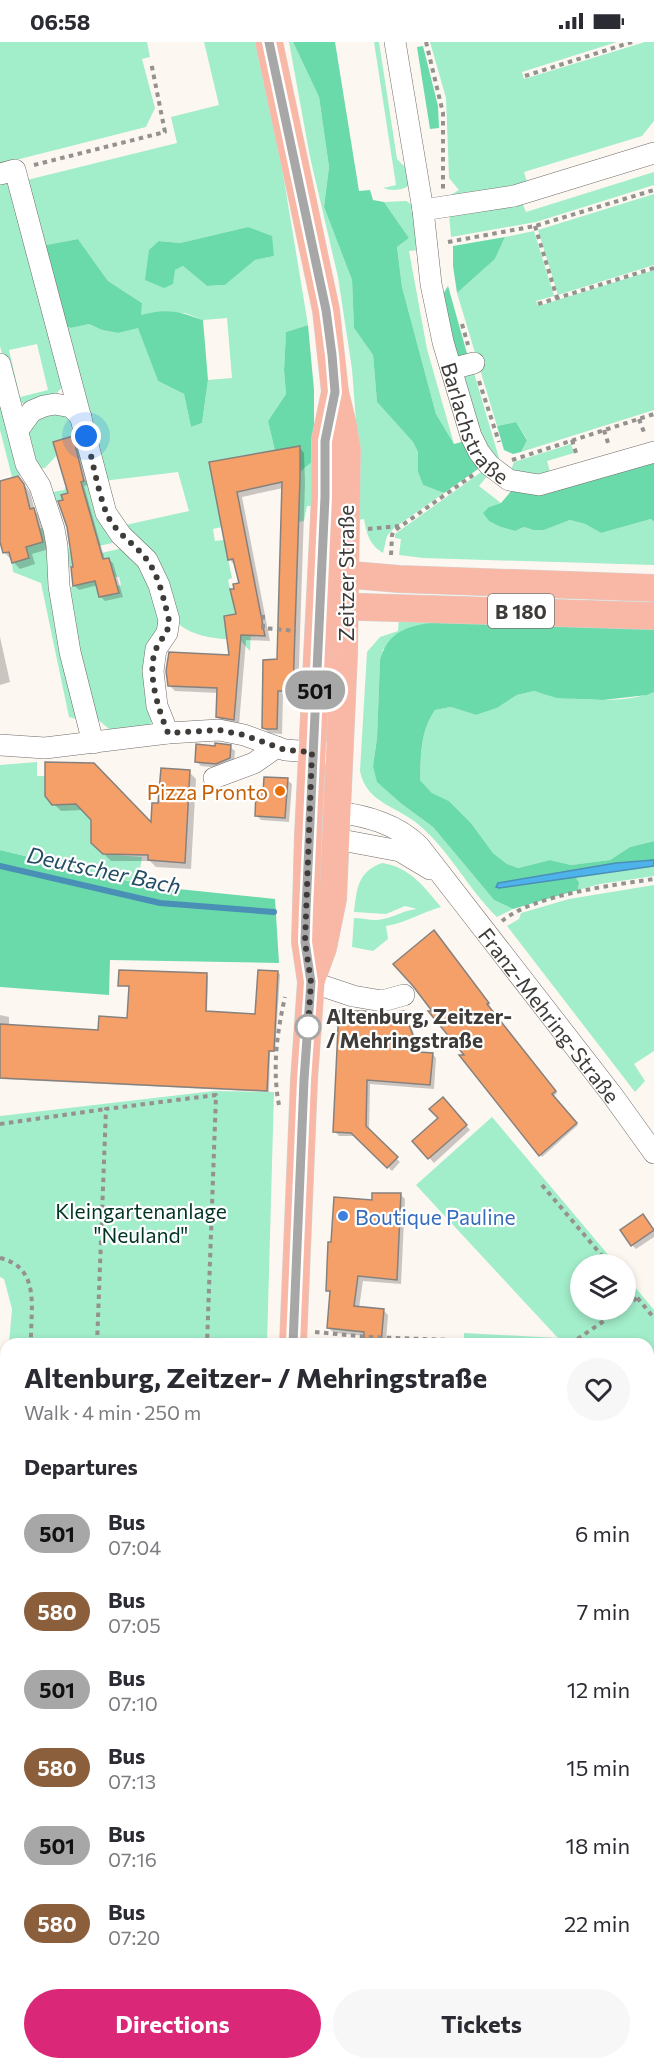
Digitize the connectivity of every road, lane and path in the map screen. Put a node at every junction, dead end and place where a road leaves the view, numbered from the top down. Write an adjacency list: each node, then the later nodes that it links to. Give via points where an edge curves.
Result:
1 (269, 42): 29 (main road, Zeitzer Straße, via 326,310 346,449)
2 (395, 42): 10 (street, Barlachstraße)
3 (426, 42): 10 (path, via 444,112)
4 (632, 42): 6 (path)
5 (151, 62): 8 (path, via 165,132)
6 (525, 76)
7 (654, 153): 10 (street, via 514,196)
8 (8, 172): 22 (street)
9 (654, 190): 11 (path)
10 (433, 209): 12 (path); 20 (street, Barlachstraße, via 431,284)
11 (535, 226): 12 (path); 15 (path)
12 (448, 242): 13 (path)
13 (448, 250)
14 (654, 268): 15 (path)
15 (557, 298): 16 (path)
16 (538, 304)
17 (459, 316): 18 (path)
18 (474, 363): 20 (street); 25 (path)
19 (0, 364): 23 (street)
20 (451, 369): 25 (street, Barlachstraße, via 479,452)
21 (654, 414): 25 (path)
22 (81, 417): 23 (street, via 71,407 44,406 32,411); 35 (street, via 106,513 121,535 147,560 167,611 167,633 156,649 153,671 157,706)
23 (18, 430): 36 (street, via 26,464 40,486 54,529 70,652)
24 (654, 452): 25 (street, Barlachstraße, via 538,485 509,480)
25 (499, 460): 26 (path)
26 (400, 526): 27 (path); 28 (path, via 392,536)
27 (364, 529)
28 (391, 561)
29 (333, 574): 30 (main road, B 180); 31 (main road, Zeitzer Straße); 34 (main road, Zeitzer Straße)
30 (654, 588)
31 (346, 606): 33 (main road, B 180); 34 (main road, B 180); 40 (main road, Zeitzer Straße)
32 (263, 615): 34 (path, via 263,628 269,630)
33 (654, 616)
34 (318, 618): 39 (main road, Zeitzer Straße)
35 (168, 733): 36 (street); 38 (street, via 219,730)
36 (93, 743): 37 (street, via 45,748)
37 (0, 745)
38 (277, 747): 39 (street); 41 (street, via 254,763)
39 (312, 752): 40 (street); 43 (main road, Zeitzer Straße)
40 (339, 754): 42 (main road, Zeitzer Straße)
41 (214, 778)
42 (337, 812): 43 (main road, Franz-Mehring-Straße); 44 (main road, Zeitzer Straße); 45 (street, Franz-Mehring-Straße, via 371,818 411,838)
43 (309, 823): 44 (main road, Franz-Mehring-Straße); 48 (main road, Zeitzer Straße, via 305,942)
44 (336, 839): 45 (street, Franz-Mehring-Straße, via 400,851); 48 (main road, Zeitzer Straße, via 329,923)
45 (446, 879): 47 (street, Franz-Mehring-Straße)
46 (654, 879): 47 (path, via 552,899 505,919)
47 (488, 934): 52 (street, Franz-Mehring-Straße)
48 (311, 982): 49 (street, via 353,996 382,1000); 59 (main road, Zeitzer Straße)
49 (404, 995)
50 (106, 1109): 51 (path); 61 (path); 62 (path, via 216,1095)
51 (0, 1124)
52 (654, 1153)
53 (542, 1185): 54 (path)
54 (601, 1254)
55 (0, 1258): 60 (path, via 24,1269 31,1286)
56 (637, 1298): 57 (path)
57 (654, 1318)
58 (605, 1320): 64 (path)
59 (293, 1337): 63 (path)
60 (31, 1338)
61 (98, 1338)
62 (207, 1338)
63 (396, 1338)
64 (579, 1338)
65 (630, 2070): 66 (path)
66 (645, 2070)

